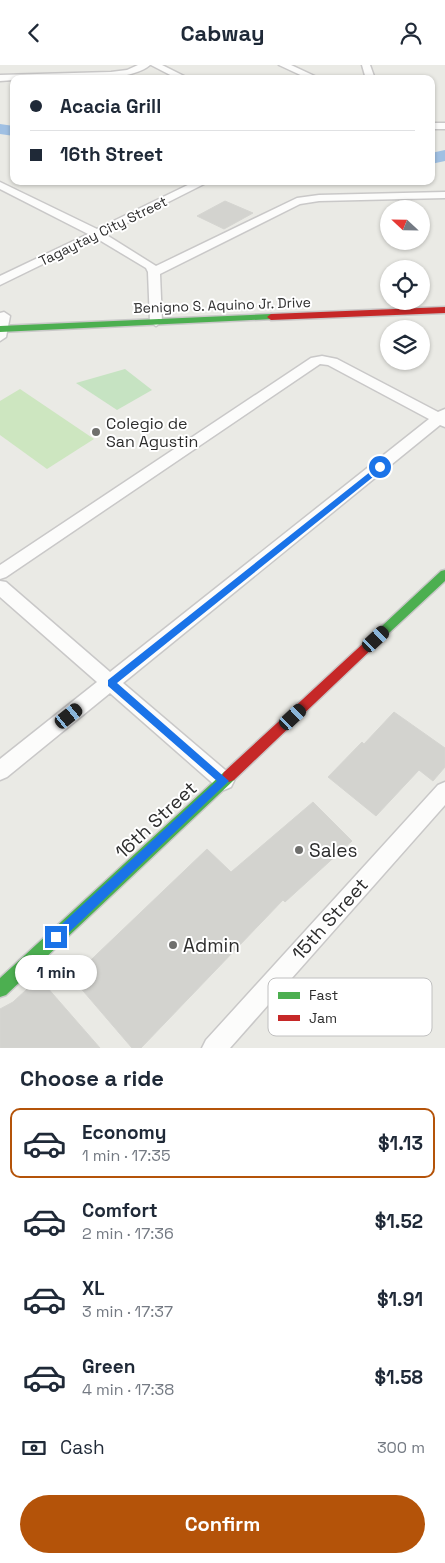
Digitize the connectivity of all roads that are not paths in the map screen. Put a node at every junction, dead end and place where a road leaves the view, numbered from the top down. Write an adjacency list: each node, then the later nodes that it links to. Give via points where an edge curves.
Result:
1 (146, 65): 4 (street)
2 (155, 65): 5 (street)
3 (283, 65): 6 (street)
4 (111, 75)
5 (177, 75)
6 (307, 75)
7 (0, 185): 10 (street)
8 (197, 185): 10 (street, Tagaytay City Street)
9 (445, 195): 11 (street, via 319,197 297,201)
10 (97, 234): 11 (street, via 144,261); 12 (street, Tagaytay City Street)
11 (154, 272): 17 (street)
12 (0, 281)
13 (440, 297): 15 (main road)
14 (272, 304): 16 (main road)
15 (445, 310): 16 (main road, Benigno S. Aquino Jr. Drive)
16 (275, 317): 17 (main road, Benigno S. Aquino Jr. Drive)
17 (156, 322): 18 (main road, Benigno S. Aquino Jr. Drive)
18 (3, 324)
19 (443, 418): 20 (street, via 332,362 316,361); 23 (street)
20 (0, 573)
21 (445, 574): 25 (main road, 16th Street)
22 (0, 587): 23 (street)
23 (111, 683): 24 (street); 25 (street)
24 (0, 771)
25 (224, 781): 29 (main road, 16th Street)
26 (445, 791): 27 (street, 15th Street)
27 (277, 978)
28 (268, 988): 30 (street, 15th Street)
29 (0, 989)
30 (214, 1048)

